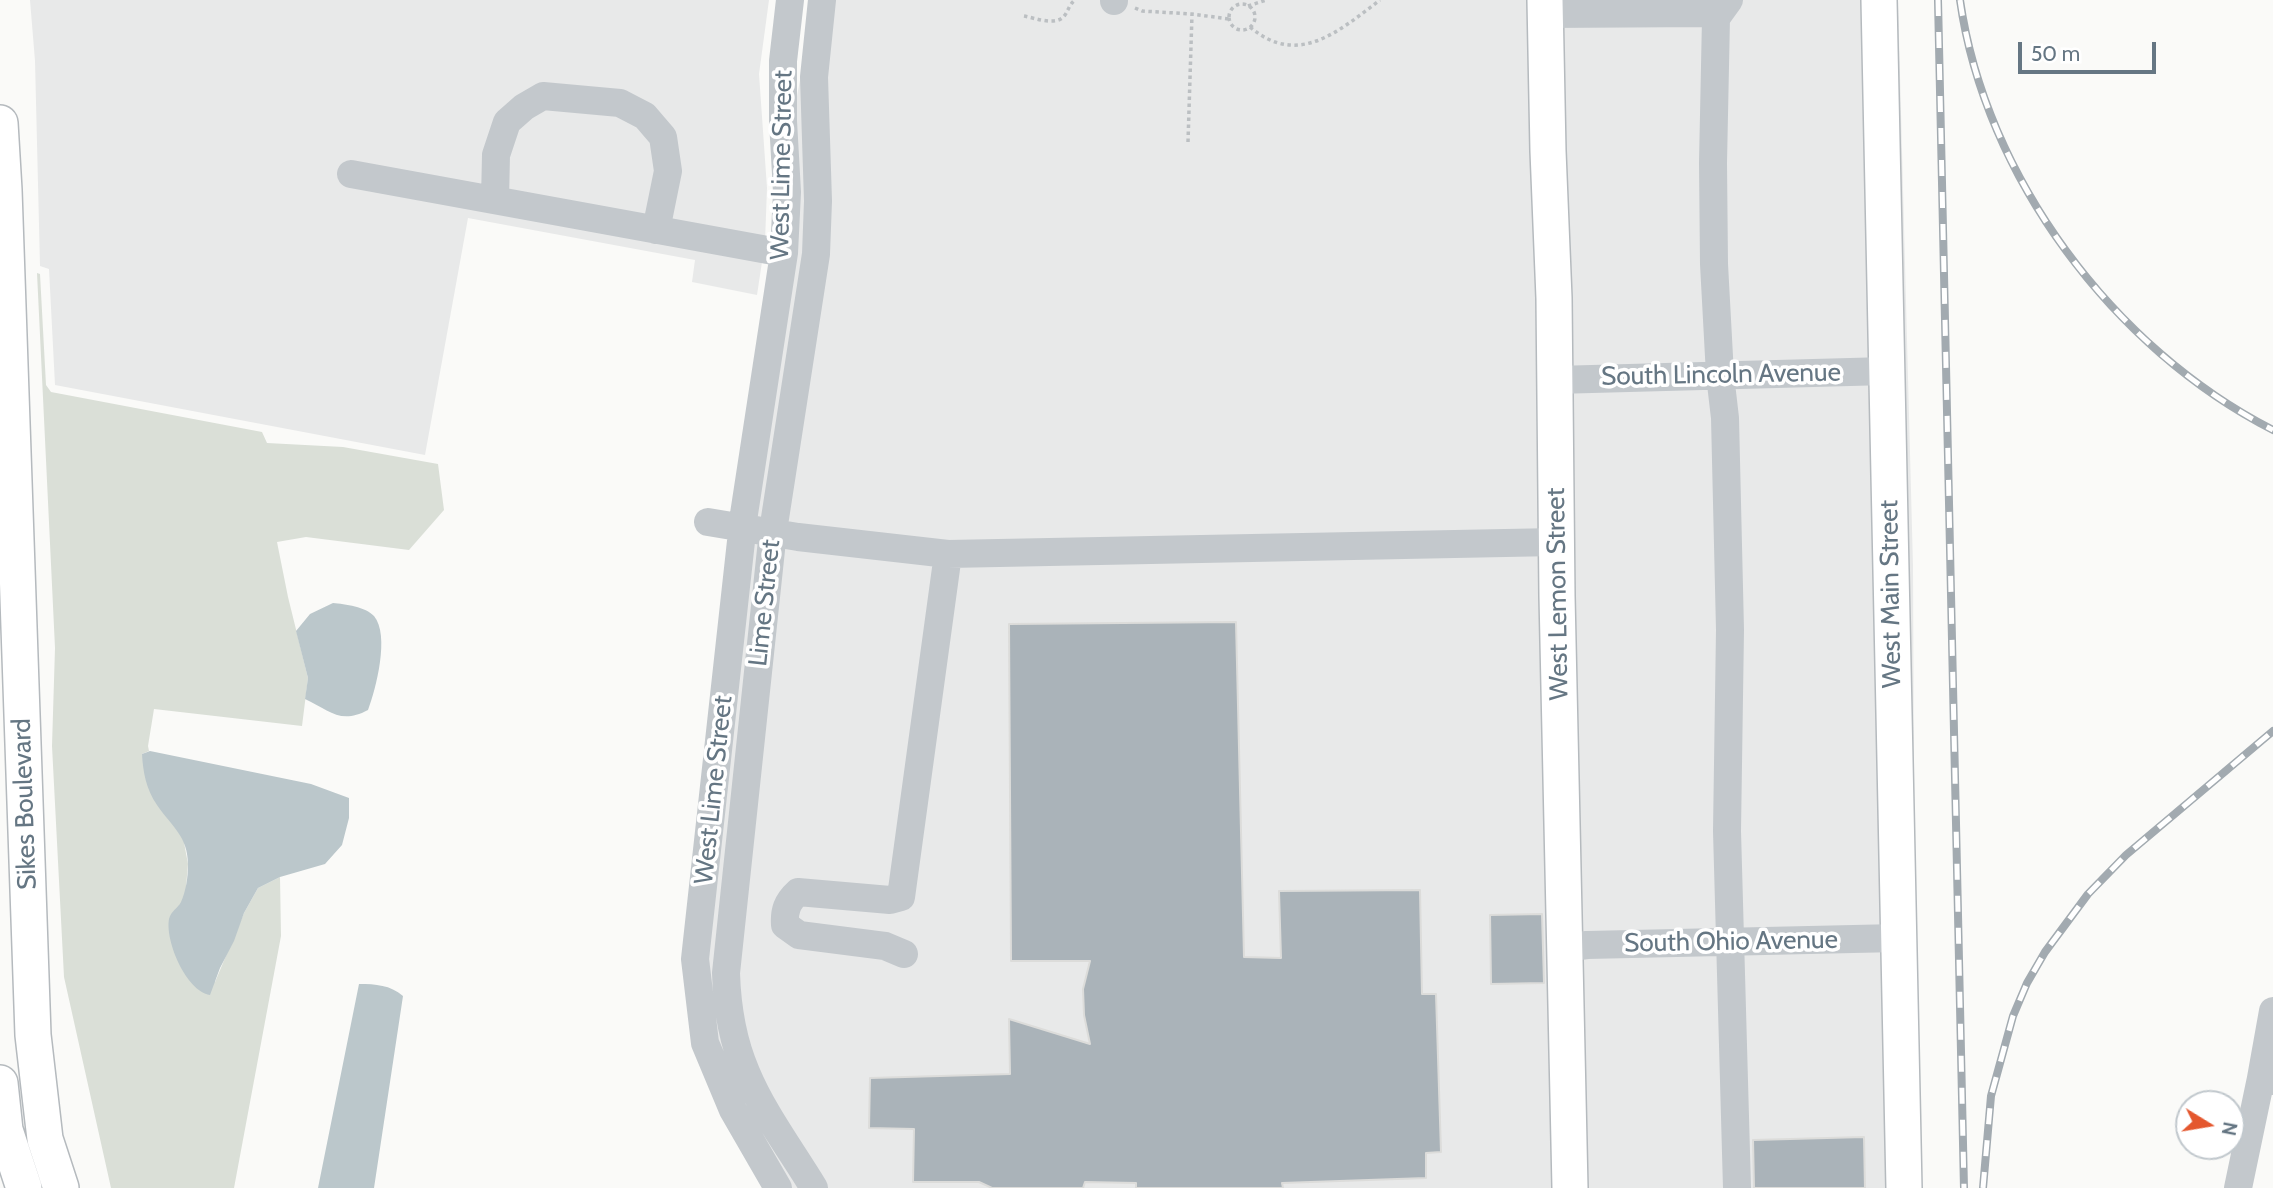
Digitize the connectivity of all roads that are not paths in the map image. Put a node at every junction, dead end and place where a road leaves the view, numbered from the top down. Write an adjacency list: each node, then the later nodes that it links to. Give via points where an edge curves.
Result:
1 (790, 0): 10 (street, West Lime Street, via 783,61)
2 (822, 0): 16 (street, Lime Street, via 814,78 816,254)
3 (1879, 0): 11 (main road, West Main Street)
4 (1545, 7): 5 (street, via 1709,13); 13 (main road, West Lemon Street)
5 (1722, 9): 12 (street, via 1714,252)
6 (0, 123): 27 (main road, Sikes Boulevard, via 33,1035 45,1139)
7 (351, 174): 8 (street)
8 (495, 200): 9 (street); 9 (street, via 496,156 507,122 524,107 543,96 620,103 645,116 663,137 668,171)
9 (656, 230): 10 (street)
10 (784, 253): 15 (street, West Lime Street)
11 (1887, 371): 12 (street, South Lincoln Avenue); 19 (main road, West Main Street)
12 (1720, 374): 13 (street, South Lincoln Avenue); 20 (street, via 1730,630)
13 (1555, 380): 17 (main road, West Lemon Street)
14 (708, 522): 15 (street)
15 (743, 527): 16 (street); 28 (street, West Lime Street, via 696,974 705,1043 733,1110)
16 (773, 531): 18 (street); 29 (street, Lime Street, via 727,992 746,1072)
17 (1556, 542): 18 (street); 21 (main road, West Lemon Street)
18 (948, 554): 22 (street, via 901,897 890,900 798,892 784,913 785,925 799,934 885,946)
19 (1898, 938): 20 (street, South Ohio Avenue); 32 (main road, West Main Street)
20 (1729, 942): 21 (street, South Ohio Avenue); 31 (street)
21 (1564, 948): 30 (main road, West Lemon Street)
22 (904, 954)
23 (2273, 1010): 24 (street)
24 (2267, 1079): 33 (street)
25 (0, 1083): 26 (main road, via 5,1130)
26 (24, 1188)
27 (61, 1188)
28 (778, 1188)
29 (814, 1188)
30 (1570, 1188)
31 (1737, 1188)
32 (1904, 1188)
33 (2238, 1188)

